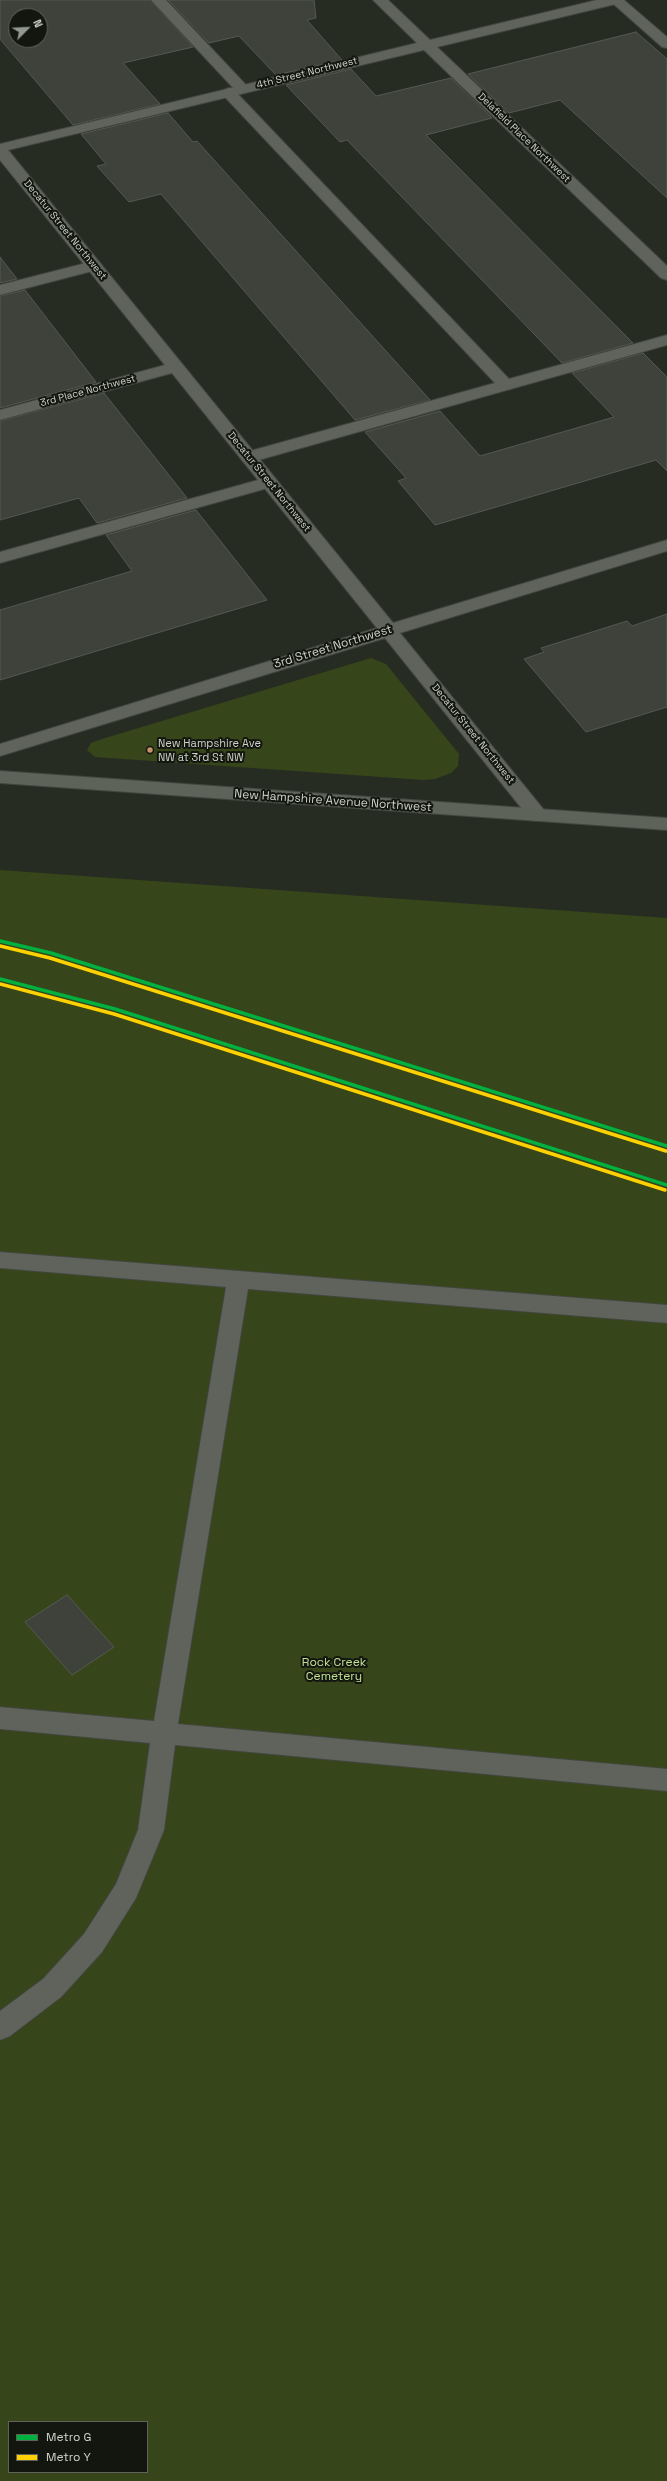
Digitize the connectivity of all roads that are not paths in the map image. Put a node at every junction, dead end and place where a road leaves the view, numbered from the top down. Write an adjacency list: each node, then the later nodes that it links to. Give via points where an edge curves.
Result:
1 (158, 0): 6 (street)
2 (380, 0): 4 (street, Delafield Place Northwest)
3 (615, 0): 4 (street, 4th Street Northwest); 5 (street)
4 (426, 44): 6 (street, 4th Street Northwest); 9 (street, Delafield Place Northwest)
5 (667, 44)
6 (235, 90): 7 (street, 4th Street Northwest); 13 (street)
7 (0, 149): 8 (street, Decatur Street Northwest)
8 (94, 266): 10 (street); 12 (street, Decatur Street Northwest)
9 (667, 275)
10 (0, 290)
11 (667, 340): 13 (street)
12 (175, 367): 14 (street, 3rd Place Northwest); 15 (street, Decatur Street Northwest)
13 (505, 384): 15 (street)
14 (0, 415)
15 (249, 457): 16 (street, Decatur Street Northwest)
16 (269, 482): 18 (street); 19 (street, Decatur Street Northwest)
17 (667, 545): 19 (street, 3rd Street Northwest)
18 (0, 558)
19 (390, 630): 20 (street, 3rd Street Northwest); 22 (street, Decatur Street Northwest)
20 (0, 750)
21 (0, 777): 22 (main road, New Hampshire Avenue Northwest)
22 (538, 815): 23 (main road, New Hampshire Avenue Northwest)
23 (667, 824)
24 (0, 1260): 25 (street)
25 (238, 1280): 26 (street); 28 (street)
26 (667, 1314)
27 (0, 1718): 28 (street)
28 (164, 1734): 29 (street); 30 (street, via 151,1830 127,1890 93,1943 52,1988)
29 (667, 1780)
30 (0, 2027)

